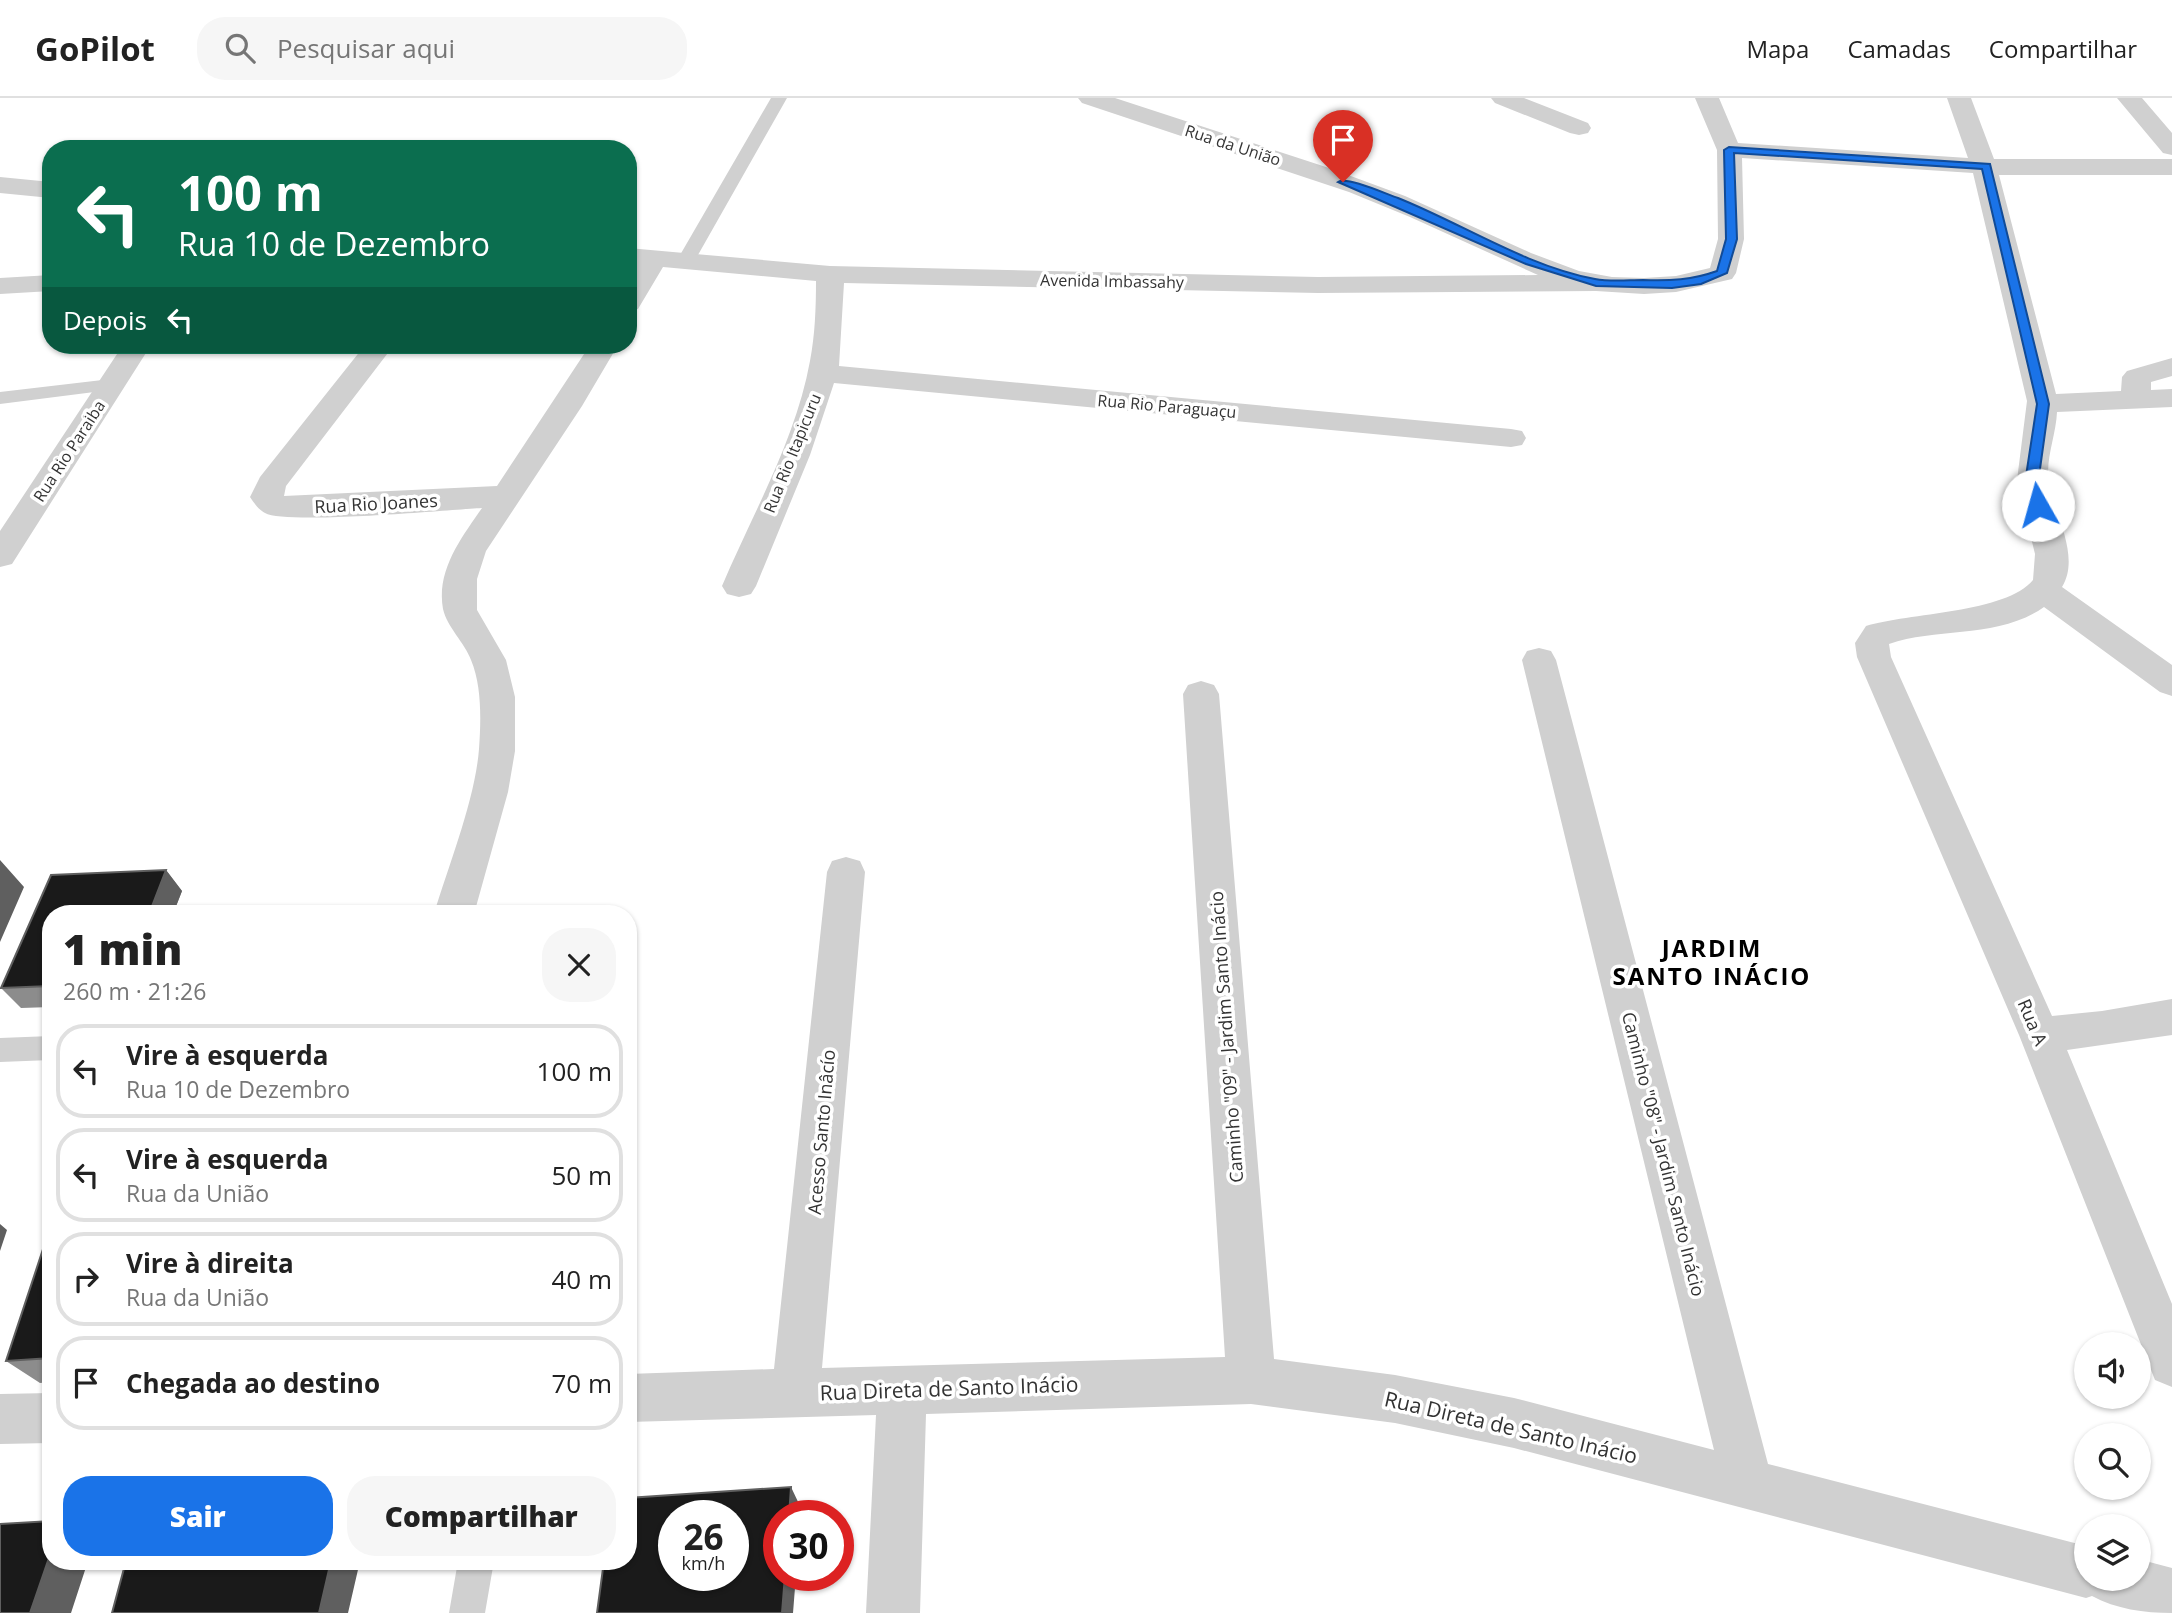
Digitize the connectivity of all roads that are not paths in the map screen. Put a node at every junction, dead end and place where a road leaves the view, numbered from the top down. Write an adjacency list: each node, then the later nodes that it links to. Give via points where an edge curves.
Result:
1 (779, 98): 15 (lane)
2 (1090, 98): 17 (street, Rua da União, via 1317,172 1396,201 1530,261)
3 (1503, 98): 7 (street)
4 (1707, 98): 9 (street, Rua da União)
5 (1959, 98): 10 (street)
6 (2129, 98): 8 (street)
7 (1579, 128)
8 (2172, 148)
9 (1729, 150): 10 (street); 17 (street, Rua da União, via 1731,239 1722,273 1672,285)
10 (1986, 166): 11 (street); 29 (street)
11 (2172, 167)
12 (0, 185): 13 (street)
13 (42, 189)
14 (642, 257): 15 (street, Avenida Imbassahy)
15 (685, 261): 16 (street, Avenida Imbassahy)
16 (830, 274): 17 (street, Avenida Imbassahy, via 1318,285); 24 (street, Rua Rio Itapicuru, via 829,333)
17 (1596, 283)
18 (42, 284): 19 (street)
19 (0, 286)
20 (131, 354): 25 (street, Rua Rio Paraiba)
21 (373, 354): 31 (street, Rua Rio Joanes, via 271,484 266,497 285,507)
22 (599, 354): 31 (street)
23 (2172, 367): 27 (street, via 2137,377)
24 (822, 373): 30 (street, Rua Rio Paraguaçu); 33 (street, Rua Rio Itapicuru, via 806,428)
25 (111, 385): 26 (lane); 32 (street, Rua Rio Paraiba)
26 (0, 398)
27 (2135, 398): 28 (street); 29 (street)
28 (2172, 398)
29 (2043, 404): 34 (street, via 2033,476 2052,560 2051,576)
30 (1511, 438)
31 (505, 496): 39 (street, via 470,550 460,579 460,610 489,660 496,697 497,751)
32 (0, 556)
33 (739, 586)
34 (2043, 591): 36 (street); 41 (street, Rua A, via 2028,602 1977,618 1894,629 1878,634 1872,643 1874,657)
35 (1539, 660): 51 (street, Caminho "08" - Jardim Santo Inácio)
36 (2172, 682)
37 (1200, 694): 45 (street, Caminho "09" - Jardim Santo Inácio)
38 (846, 872): 47 (street, Acesso Santo Inâcío)
39 (457, 905)
40 (2172, 1017): 41 (street)
41 (2040, 1035): 44 (street, Rua A)
42 (42, 1048): 43 (lane)
43 (0, 1050)
44 (2172, 1363)
45 (1251, 1380): 46 (street, Rua Direta de Santo Inácio); 51 (street, Rua Direta de Santo Inácio, via 1395,1399 1501,1420)
46 (902, 1389): 47 (street, Rua Direta de Santo Inácio); 57 (street)
47 (796, 1392): 48 (street, Rua Direta de Santo Inácio)
48 (637, 1398)
49 (42, 1418): 50 (street)
50 (0, 1419)
51 (1748, 1485): 52 (street, Rua Direta de Santo Inácio)
52 (2074, 1569)
53 (474, 1570): 56 (lane)
54 (2151, 1588): 55 (street)
55 (2172, 1594)
56 (467, 1613)
57 (893, 1613)

